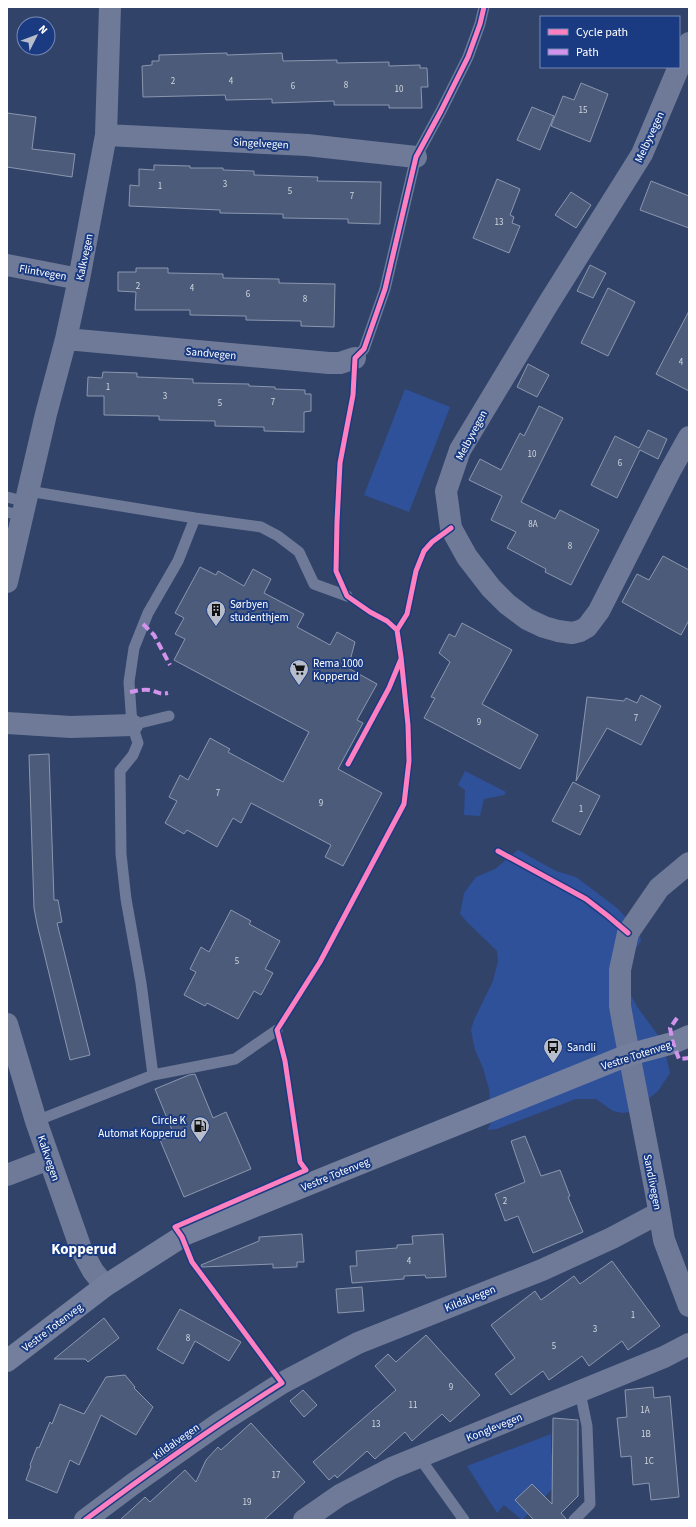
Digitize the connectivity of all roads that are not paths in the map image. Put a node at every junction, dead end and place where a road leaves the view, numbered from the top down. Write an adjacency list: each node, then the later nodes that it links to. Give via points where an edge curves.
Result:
1 (110, 7): 6 (street, Kalkvegen)
2 (484, 7): 7 (lane, via 468,57)
3 (689, 43): 4 (street, Melbyvegen)
4 (680, 64)
5 (678, 68): 12 (street, Melbyvegen, via 642,154 460,450 446,491 451,528 467,557 507,604 527,619 544,627 572,633 580,631 587,627 599,611)
6 (106, 135): 7 (street, Singelvegen, via 306,145); 9 (street, Kalkvegen)
7 (416, 157): 11 (lane, via 384,289 364,348)
8 (7, 265): 9 (street, Flintvegen)
9 (80, 279): 10 (street, Kalkvegen)
10 (66, 339): 11 (street, Sandvegen, via 329,363 340,363); 13 (street, Kalkvegen)
11 (355, 358)
12 (689, 437)
13 (18, 504): 14 (lane); 15 (street, Kalkvegen)
14 (195, 518): 16 (lane, via 261,528 273,533 299,552 314,584); 19 (lane, via 178,561 148,613 134,648 129,682)
15 (7, 582)
16 (347, 596)
17 (169, 716): 19 (lane)
18 (7, 723): 19 (street, via 71,727)
19 (132, 725): 25 (lane, via 138,743 133,755 120,771 121,854)
20 (689, 862): 24 (street, Sandlivegen, via 659,888 628,933 620,970 620,1006)
21 (7, 1024): 26 (street, Kalkvegen)
22 (277, 1030): 25 (lane, via 235,1059)
23 (689, 1036): 24 (main road, Vestre Totenveg)
24 (628, 1055): 29 (street, Sandlivegen); 30 (main road, Vestre Totenveg, via 186,1234)
25 (153, 1075): 26 (lane)
26 (36, 1121): 27 (street, Kalkvegen)
27 (49, 1159): 28 (street); 30 (street, Kalkvegen, via 81,1249)
28 (7, 1175)
29 (659, 1213): 31 (street, Sandlivegen, via 664,1240); 36 (street, Kildalvegen, via 542,1270 358,1343 289,1379 221,1422)
30 (105, 1286): 33 (main road, Vestre Totenveg)
31 (689, 1306)
32 (689, 1344): 34 (street, Konglevegen)
33 (7, 1361)
34 (580, 1392): 35 (street, Konglevegen); 39 (lane, via 588,1426 590,1504)
35 (419, 1457): 37 (street, Konglevegen, via 340,1495); 38 (lane)
36 (85, 1520)
37 (304, 1520)
38 (464, 1520)
39 (574, 1520)

